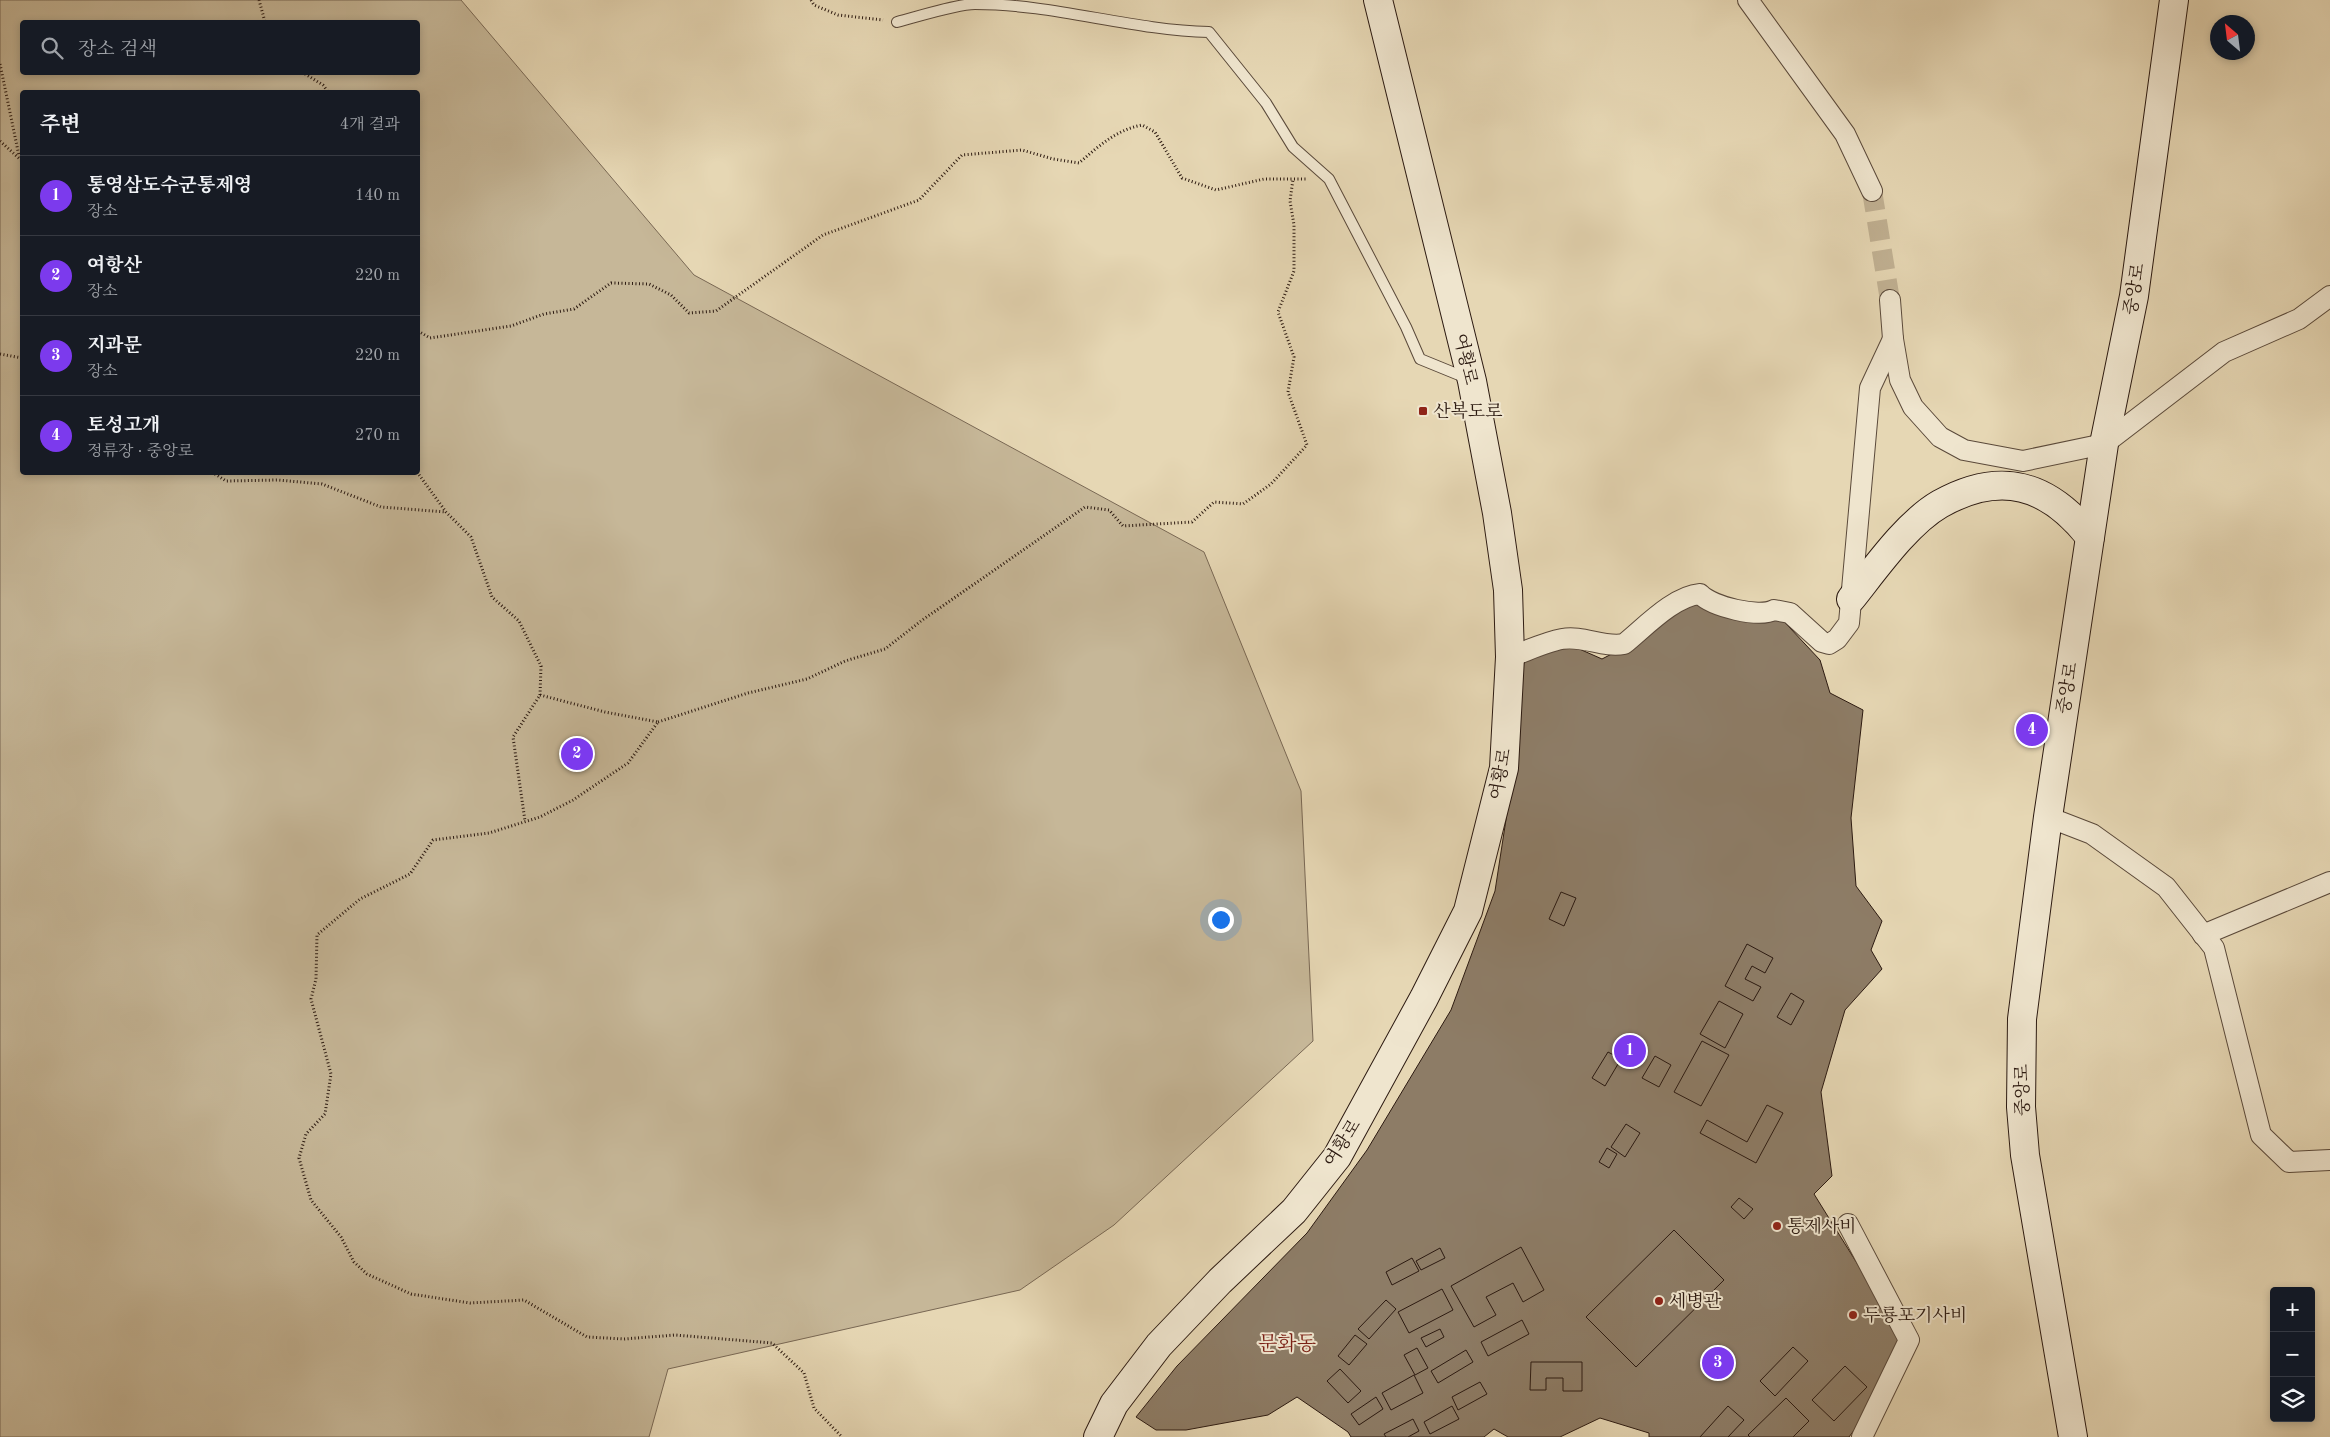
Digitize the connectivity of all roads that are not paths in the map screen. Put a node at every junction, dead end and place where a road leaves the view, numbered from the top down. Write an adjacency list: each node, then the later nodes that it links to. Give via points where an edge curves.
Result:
1 (1378, 0): 9 (street, 여황로)
2 (1748, 0): 5 (street, via 1845,134)
3 (2174, 0): 10 (street, 중앙로, via 2134,296)
4 (897, 22): 9 (lane, via 973,4 1041,8 1175,31 1209,32 1266,103 1293,147 1329,179 1420,359)
5 (1872, 191)
6 (2330, 296): 10 (street, via 2299,319 2224,352)
7 (1890, 300): 8 (street)
8 (1893, 339): 10 (street, via 1900,380 1913,407 1940,437 1964,450 2023,461); 12 (street, via 1870,388)
9 (1472, 381): 13 (street, 여황로, via 1508,590)
10 (2104, 444): 11 (street, 중앙로)
11 (2090, 537): 12 (street, via 2077,520 2047,496 2012,484 1974,490 1939,504 1908,531); 14 (street, 중앙로)
12 (1851, 599): 13 (street, via 1849,623 1829,644 1822,642 1790,613 1774,610 1766,614 1750,612 1707,601 1700,594 1689,595 1678,602 1624,644 1614,646 1585,639 1562,638)
13 (1510, 657): 19 (street, 여황로, via 1504,768 1468,911 1424,998 1337,1156 1294,1211 1159,1345 1114,1404)
14 (2048, 818): 16 (street, via 2092,834 2166,887); 21 (street, 중앙로, via 2022,1019 2021,1107 2025,1155)
15 (2330, 882): 16 (street)
16 (2203, 934): 17 (street, via 2214,948 2262,1135 2288,1162)
17 (2330, 1160)
18 (1848, 1224): 20 (street, via 1909,1340)
19 (1098, 1437)
20 (1862, 1437)
21 (2073, 1437)

